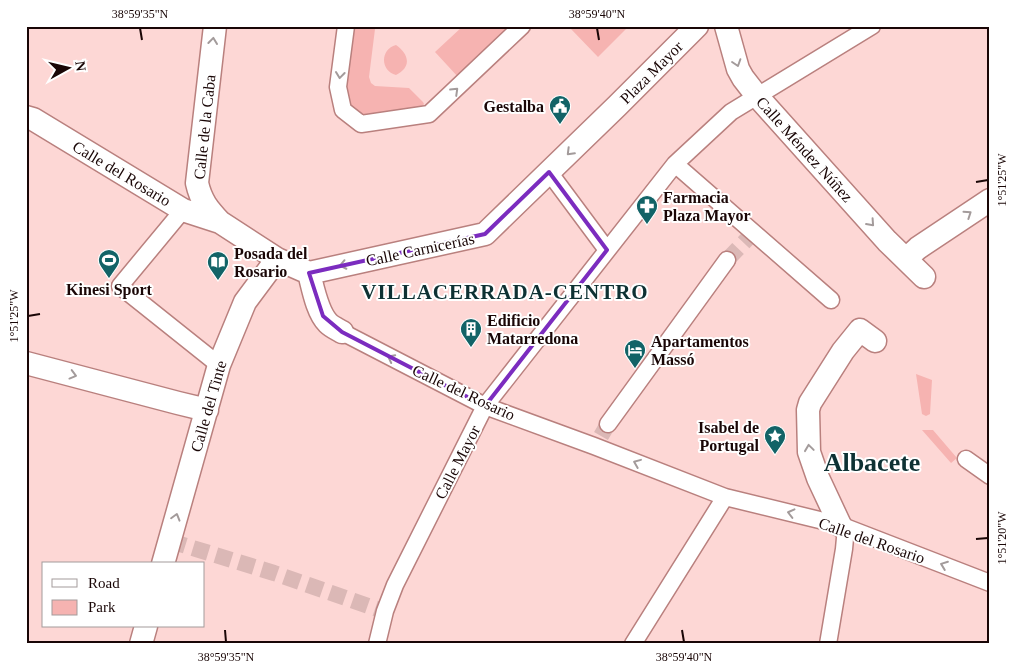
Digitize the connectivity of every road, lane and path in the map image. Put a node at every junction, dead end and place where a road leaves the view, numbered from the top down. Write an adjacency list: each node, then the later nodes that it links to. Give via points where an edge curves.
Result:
1 (215, 26): 14 (street, Calle de la Caba, one-way to 1, via 206,206 196,184)
2 (346, 26): 3 (street, one-way to 3, via 338,87 343,110 361,124 429,114)
3 (522, 26)
4 (697, 26): 9 (street, Plaza Mayor)
5 (726, 26): 7 (street, Calle Méndez Núñez, one-way to 7, via 738,68)
6 (872, 26): 7 (street, Calle Mayor)
7 (757, 96): 10 (street, Calle Mayor, via 731,112); 17 (street, Calle Méndez Núñez, one-way to 17)
8 (26, 117): 13 (street, Calle del Rosario)
9 (604, 118): 11 (street, Calle Carnicerías, one-way to 11)
10 (675, 164): 15 (street, Calle Mayor); 21 (street)
11 (549, 172): 15 (street); 19 (street, Calle Carnicerías, one-way to 19, via 485,234)
12 (990, 200): 17 (street, one-way to 12)
13 (184, 210): 14 (street, Calle del Rosario); 25 (street, via 120,286)
14 (220, 222): 16 (street, Calle del Rosario)
15 (608, 250): 26 (street, Calle Mayor)
16 (277, 259): 19 (street, Calle del Rosario); 25 (street, Calle del Tinte, via 245,302)
17 (906, 259): 20 (street, Calle Méndez Núñez)
18 (727, 260): 28 (street)
19 (309, 273): 22 (street, Calle del Rosario, via 323,316 328,324)
20 (924, 277)
21 (831, 300)
22 (342, 332): 26 (street, Calle del Rosario, one-way to 22)
23 (875, 341): 32 (street, one-way to 23, via 818,478 809,452 808,410 843,351 860,330)
24 (26, 362): 27 (street, one-way to 27)
25 (219, 365): 27 (street, Calle del Tinte)
26 (485, 406): 28 (street, Calle del Rosario); 37 (street, Calle Mayor, via 381,610)
27 (207, 410): 33 (street, Calle del Tinte, one-way to 27)
28 (601, 435): 31 (street, Calle del Rosario, one-way to 28)
29 (966, 459): 30 (street)
30 (990, 476)
31 (724, 497): 32 (street, Calle del Rosario, one-way to 31); 38 (street)
32 (843, 526): 34 (street, Calle del Rosario, one-way to 32); 39 (street, via 844,550)
33 (164, 562)
34 (990, 583)
35 (146, 628): 36 (street)
36 (142, 644)
37 (377, 644)
38 (632, 644)
39 (828, 644)

